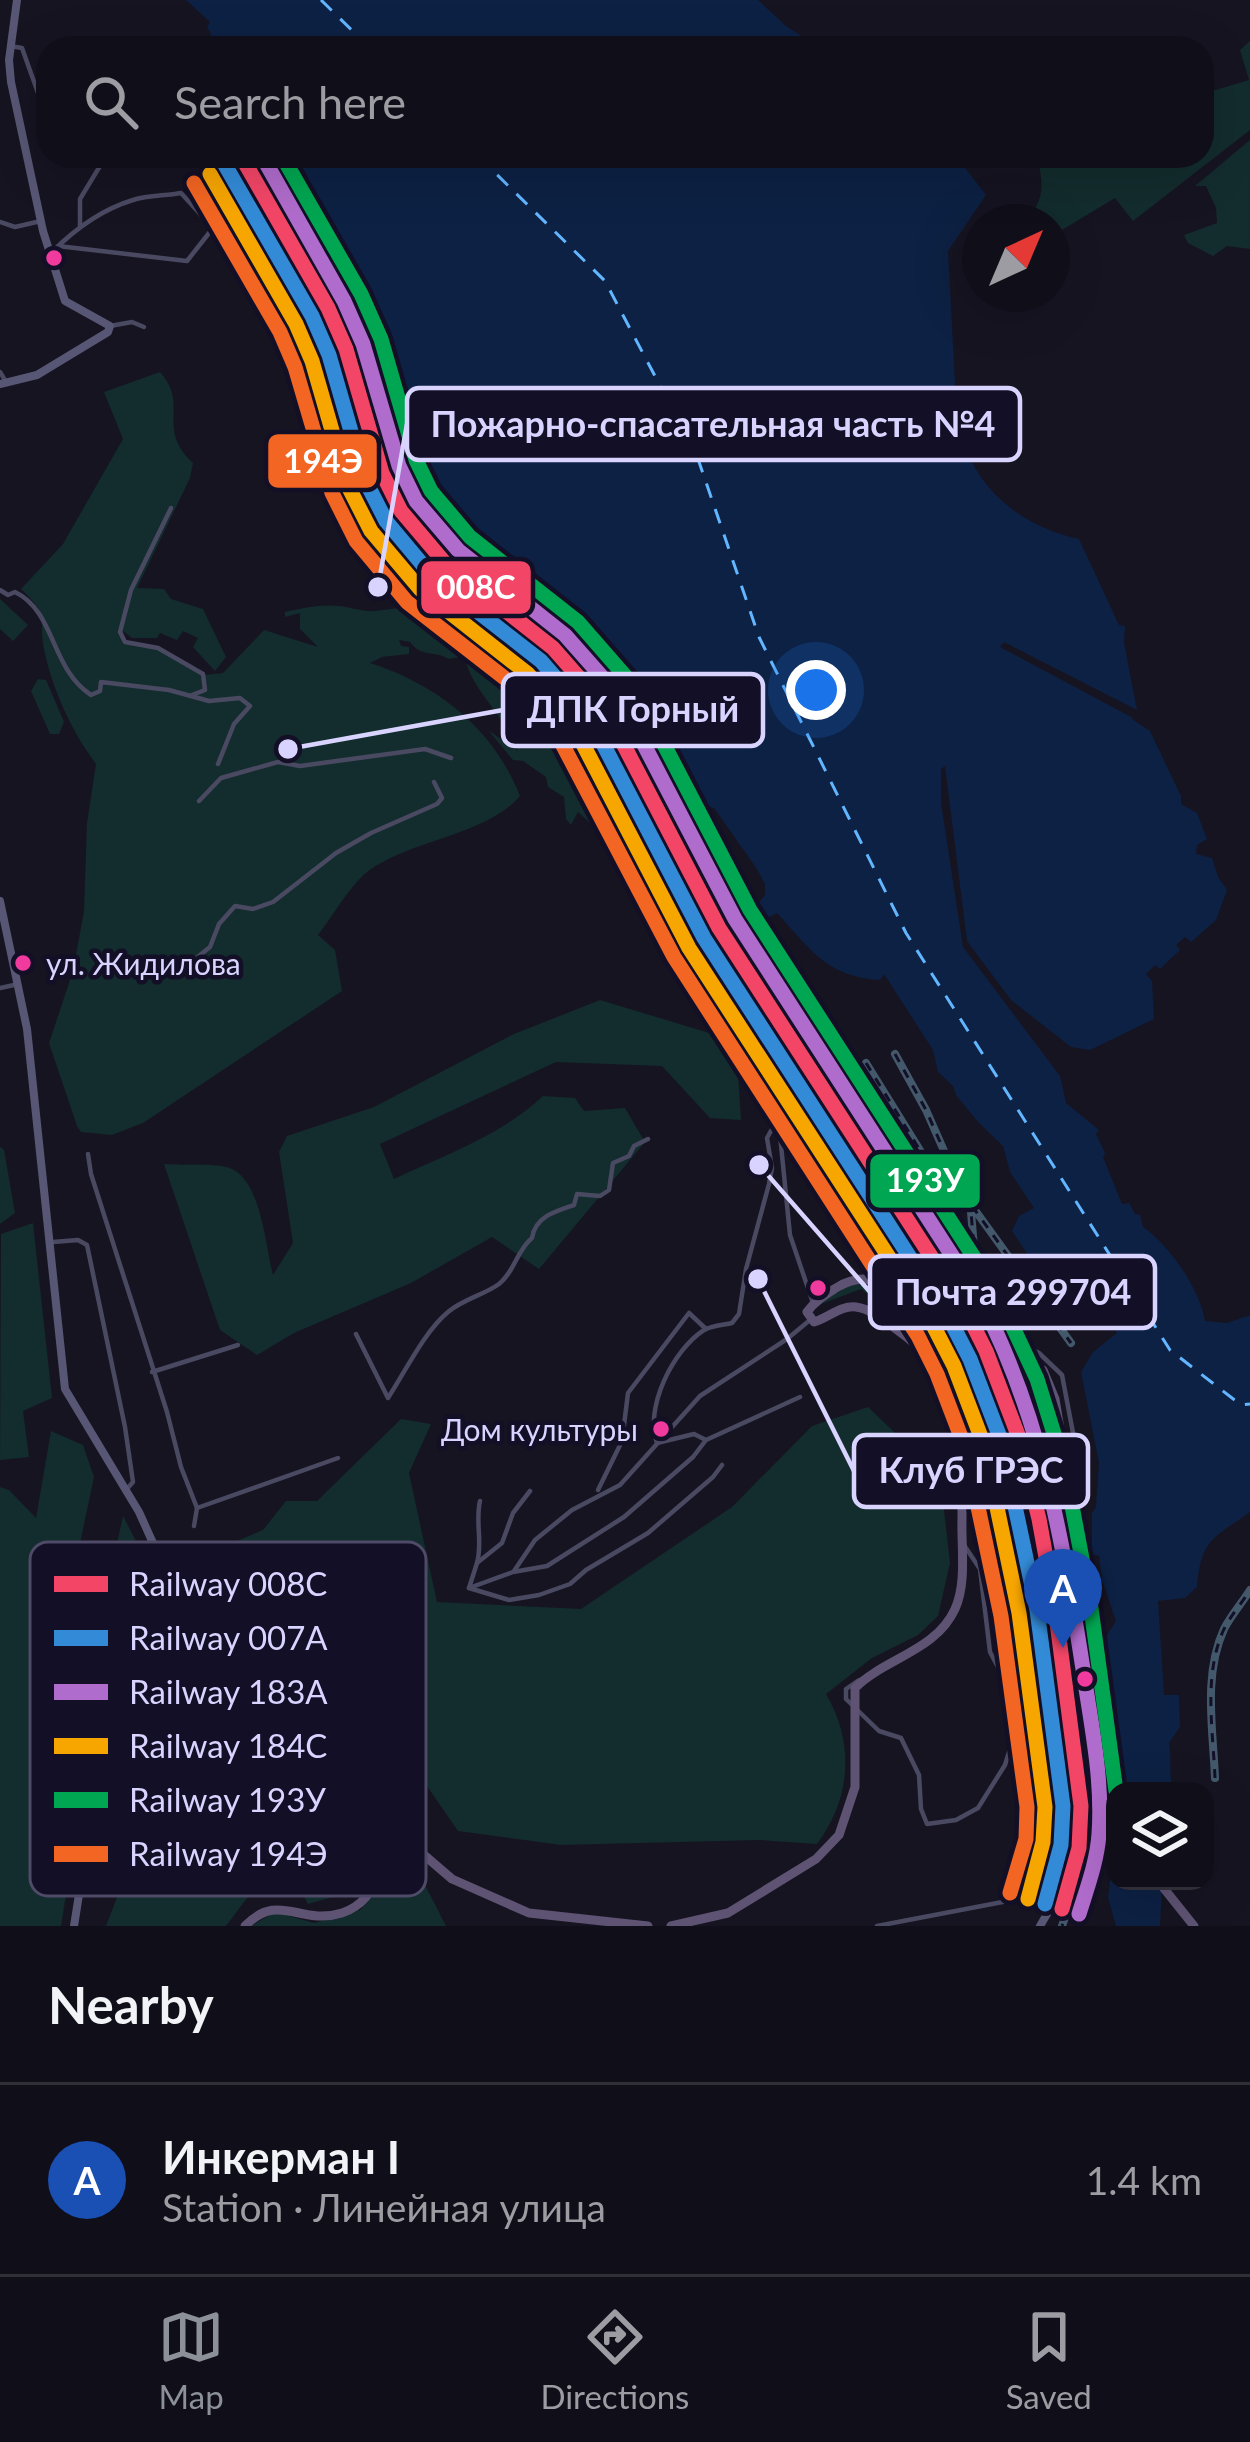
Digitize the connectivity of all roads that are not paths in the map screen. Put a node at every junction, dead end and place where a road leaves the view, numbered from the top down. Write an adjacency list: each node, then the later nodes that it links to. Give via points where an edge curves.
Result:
1 (17, 0): 2 (main road)
2 (10, 46): 3 (street, via 22,48); 6 (main road)
3 (36, 87)
4 (99, 168): 8 (street, via 80,199)
5 (272, 168): 39 (street, via 344,294 409,497 543,624 574,639 668,796 719,841 732,874 732,925 755,966 793,989 873,1149 968,1302 1062,1375)
6 (41, 221): 7 (street); 9 (main road)
7 (0, 222)
8 (80, 227): 9 (street); 9 (street, via 132,200 182,193 213,229 190,260)
9 (54, 250): 10 (main road, via 65,301)
10 (110, 326): 11 (street); 13 (main road, via 37,375)
11 (144, 327)
12 (0, 372): 13 (street)
13 (3, 383)
14 (171, 508): 16 (street, via 120,632 125,642 158,648 202,674 205,690)
15 (0, 590): 16 (street, via 34,604 68,675 91,695 101,682)
16 (187, 695): 18 (street, via 240,698 250,706)
17 (451, 758): 20 (street, via 425,748 300,766 278,762 221,778)
18 (218, 764)
19 (434, 782): 22 (street, via 437,804 371,833 274,902 235,906 210,946)
20 (199, 801)
21 (0, 901): 23 (main road)
22 (184, 968)
23 (20, 984): 24 (street); 27 (main road)
24 (0, 988)
25 (648, 1139): 31 (street, via 613,1163 609,1190 577,1194 574,1205 544,1218 499,1284 450,1310 388,1397)
26 (88, 1154): 33 (street)
27 (47, 1243): 41 (main road, via 65,1389); 41 (street, via 87,1245 125,1427 133,1482)
28 (813, 1304): 29 (main road); 30 (street, via 790,1235 780,1135 772,1129 772,1168 739,1314); 38 (main road, bridge, via 850,1280 872,1279 902,1295 941,1338 1033,1364 1047,1377)
29 (810, 1319): 36 (street, via 700,1396); 48 (main road, via 853,1306 872,1313 946,1378 963,1446)
30 (706, 1329): 36 (street, via 656,1394); 43 (street, via 688,1312 643,1369 628,1393 622,1441)
31 (356, 1334)
32 (238, 1345): 33 (street)
33 (152, 1372): 45 (street)
34 (800, 1397): 35 (street)
35 (706, 1439): 36 (street); 51 (street, via 624,1516 547,1566)
36 (657, 1443): 43 (street, via 611,1493)
37 (338, 1458): 45 (street)
38 (1065, 1460): 39 (street); 46 (main road)
39 (1078, 1460): 46 (street)
40 (722, 1465): 52 (street, via 648,1533 570,1585 508,1600)
41 (126, 1490): 49 (main road)
42 (530, 1491): 50 (street, via 502,1543)
43 (599, 1492): 51 (street, via 535,1540)
44 (480, 1501): 50 (street)
45 (197, 1508): 47 (street)
46 (1076, 1524): 54 (main road)
47 (194, 1526)
48 (962, 1541): 53 (main road, via 950,1619 855,1688); 53 (street, via 980,1569 991,1652 1019,1720 1005,1766 978,1808 928,1824 919,1775 901,1738 878,1731)
49 (152, 1542)
50 (477, 1564): 52 (street)
51 (514, 1572): 52 (street)
52 (471, 1588)
53 (854, 1709): 66 (main road, via 854,1787 831,1845 728,1913)
54 (1098, 1768): 55 (main road); 57 (main road)
55 (1106, 1794)
56 (1106, 1830): 57 (main road)
57 (1101, 1834): 62 (main road, via 1086,1897)
58 (426, 1858): 65 (main road, via 452,1880 529,1913)
59 (1165, 1890): 69 (main road)
60 (78, 1896): 63 (main road)
61 (367, 1896): 64 (main road, via 314,1918 273,1907)
62 (1052, 1904): 67 (street, via 1013,1900); 68 (main road)
63 (74, 1926)
64 (245, 1926)
65 (648, 1926)
66 (671, 1926)
67 (877, 1926)
68 (1040, 1926)
69 (1194, 1926)

